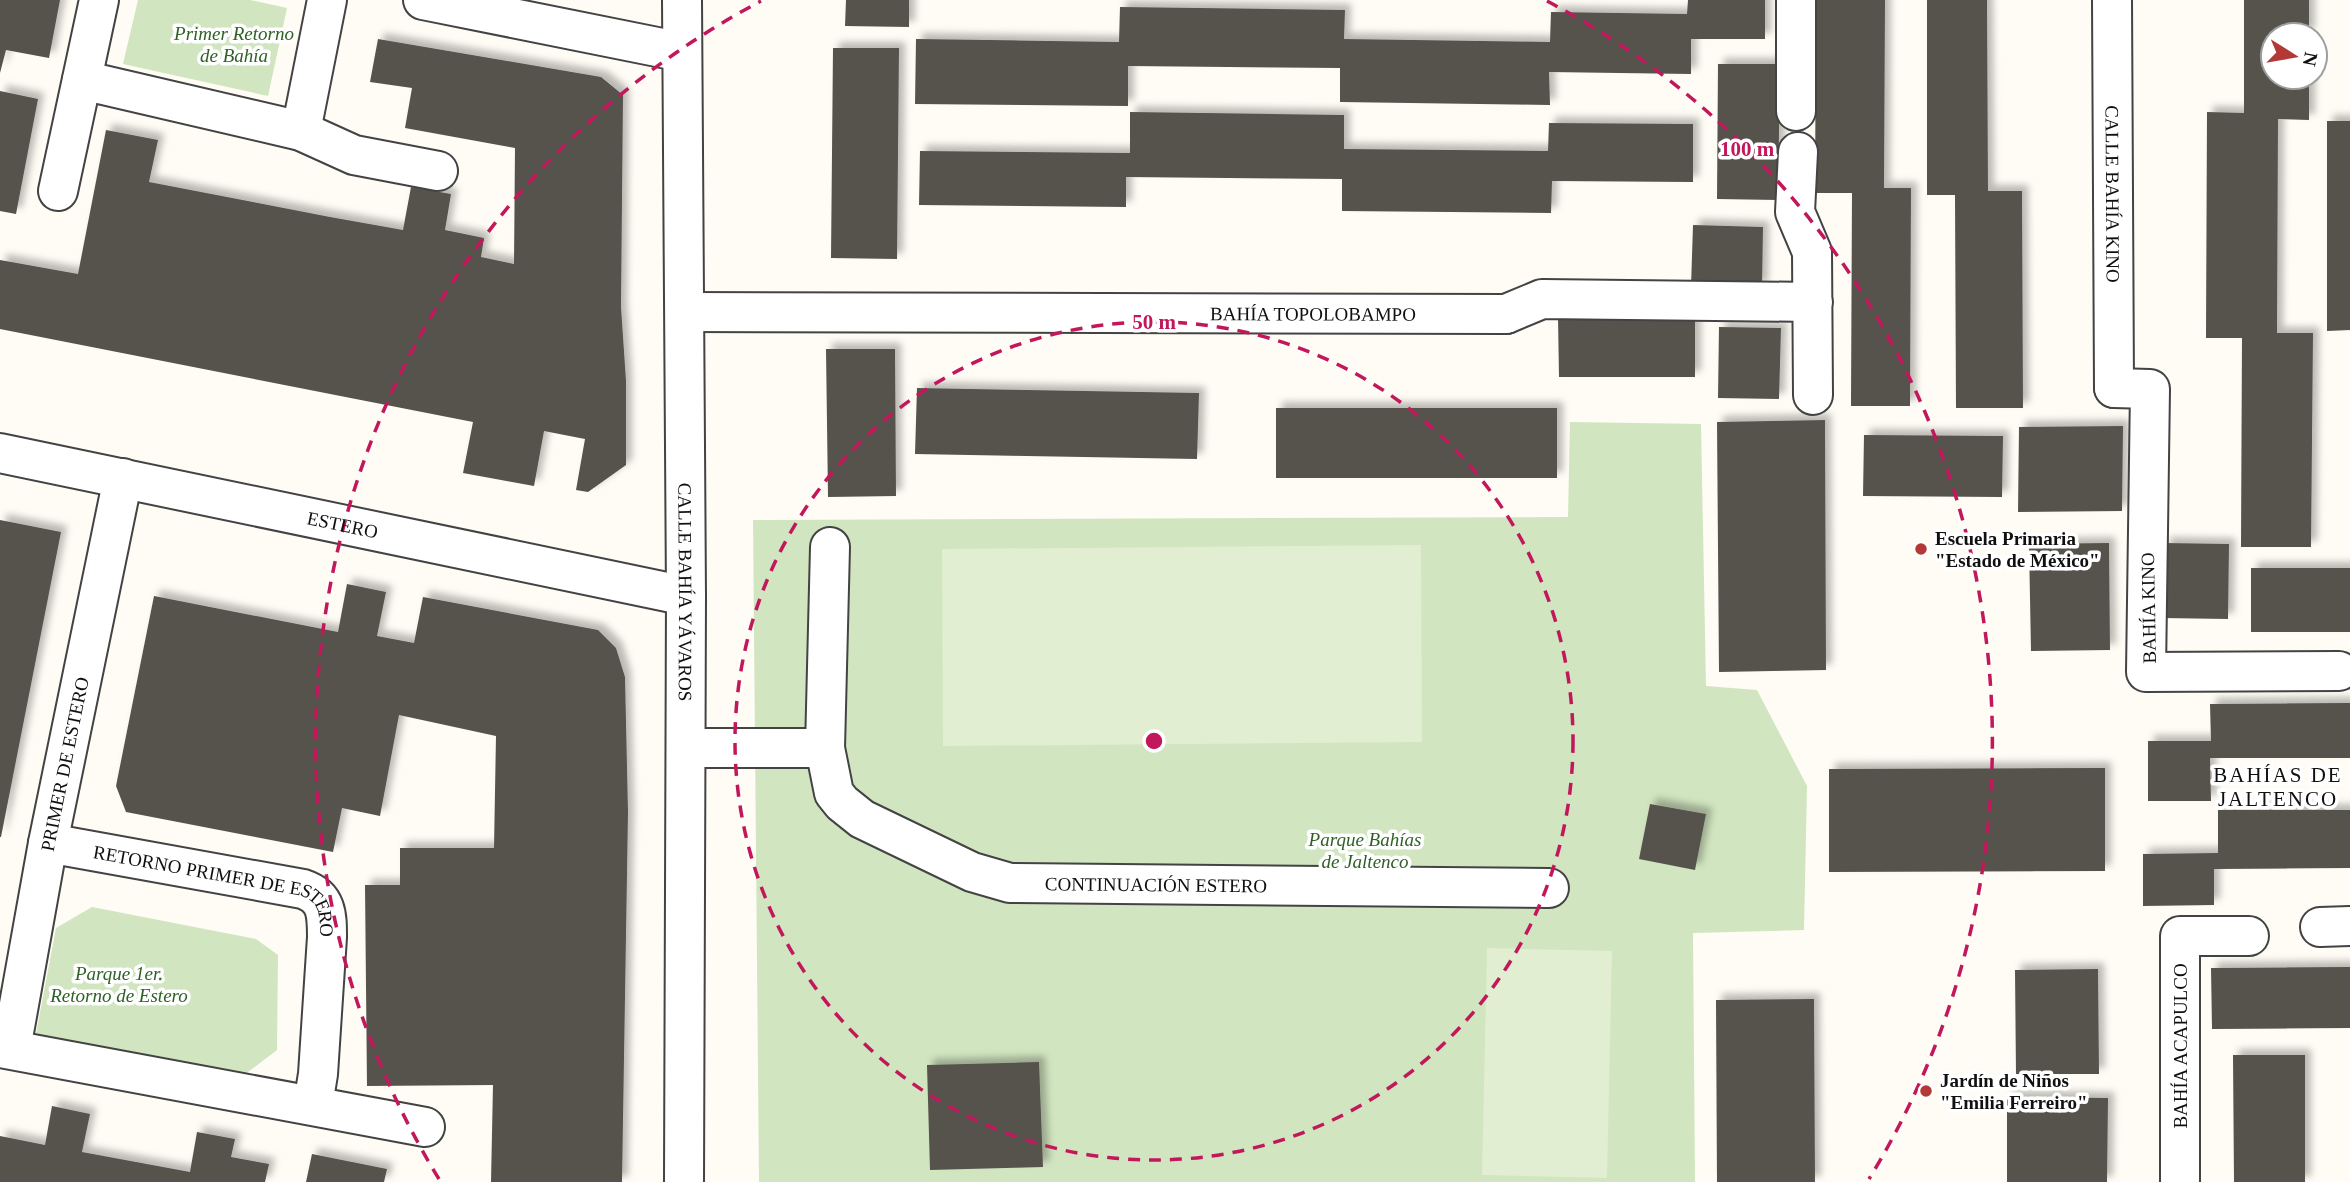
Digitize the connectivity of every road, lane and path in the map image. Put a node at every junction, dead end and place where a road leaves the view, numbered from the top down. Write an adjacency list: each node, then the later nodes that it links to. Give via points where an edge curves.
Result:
1 (99, 0): 8 (street)
2 (327, 0): 10 (street)
3 (423, 0): 7 (street)
4 (682, 0): 7 (street, CALLE BAHÍA YÁVAROS)
5 (1796, 0): 9 (street)
6 (2112, 0): 16 (street, CALLE BAHÍA KINO)
7 (682, 52): 15 (street, CALLE BAHÍA YÁVAROS)
8 (82, 80): 10 (street); 13 (street)
9 (1796, 111)
10 (301, 131): 12 (street, via 354,155)
11 (1798, 152): 14 (street, via 1796,212 1812,252)
12 (438, 171)
13 (58, 191)
14 (1813, 302): 15 (street, BAHÍA TOPOLOBAMPO, via 1542,299 1506,314); 17 (street)
15 (685, 312): 21 (street, CALLE BAHÍA YÁVAROS)
16 (2114, 388): 22 (street, BAHÍA KINO, via 2150,389 2146,672)
17 (1813, 395)
18 (0, 453): 19 (street, ESTERO)
19 (123, 478): 21 (street, ESTERO); 25 (street, PRIMER DE ESTERO)
20 (830, 547): 24 (street, CONTINUACIÓN ESTERO)
21 (686, 596): 23 (street, CALLE BAHÍA YÁVAROS)
22 (2339, 671)
23 (686, 748): 24 (street); 31 (street, CALLE BAHÍA YÁVAROS)
24 (825, 748): 26 (street, CONTINUACIÓN ESTERO, via 830,782 851,811 991,879 1010,883)
25 (48, 843): 28 (street, PRIMER DE ESTERO); 29 (street, RETORNO PRIMER DE ESTERO, via 303,888 321,899 327,937)
26 (1549, 888)
27 (2249, 936): 32 (street, BAHÍA ACAPULCO, via 2180,936)
28 (6, 1049): 29 (street, PRIMER DE ESTERO)
29 (313, 1105): 30 (street, PRIMER DE ESTERO)
30 (425, 1127)
31 (684, 1182)
32 (2180, 1182)

